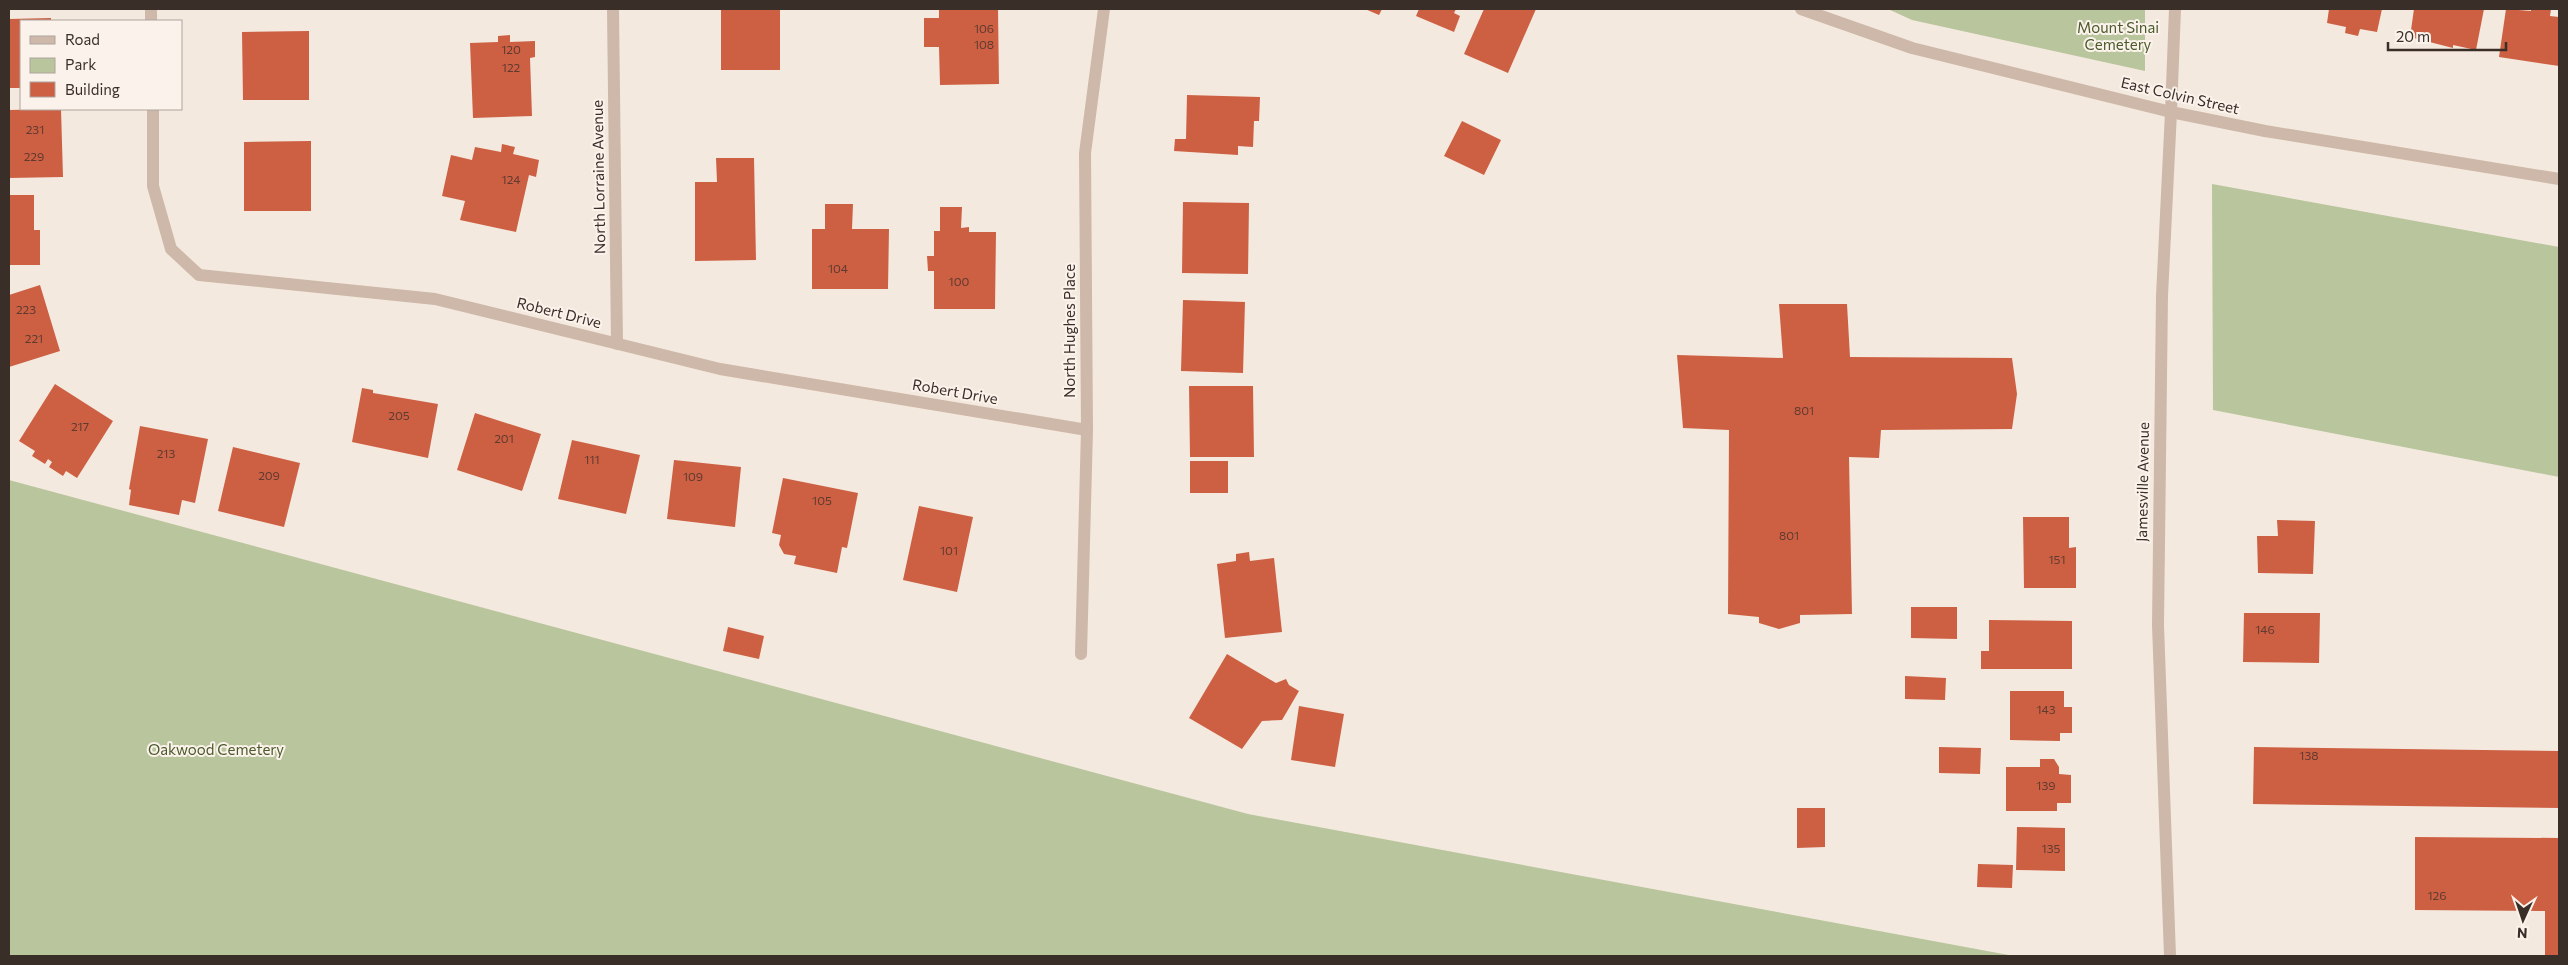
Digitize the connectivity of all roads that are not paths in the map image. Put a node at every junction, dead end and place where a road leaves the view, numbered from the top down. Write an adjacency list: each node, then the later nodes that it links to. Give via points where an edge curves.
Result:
1 (613, 9): 8 (street, North Lorraine Avenue)
2 (1104, 9): 9 (street, North Hughes Place, via 1085,153)
3 (1802, 9): 6 (street, East Colvin Street, via 1912,48)
4 (2175, 9): 6 (street, Jamesville Avenue)
5 (152, 110): 8 (street, Robert Drive, via 154,186 171,249 199,275 435,299)
6 (2171, 112): 7 (street, East Colvin Street, via 2265,131); 11 (street, Jamesville Avenue, via 2162,296 2158,625)
7 (2559, 179)
8 (617, 344): 9 (street, Robert Drive, via 720,369)
9 (1087, 430): 10 (street, North Hughes Place)
10 (1081, 654)
11 (2170, 956)

